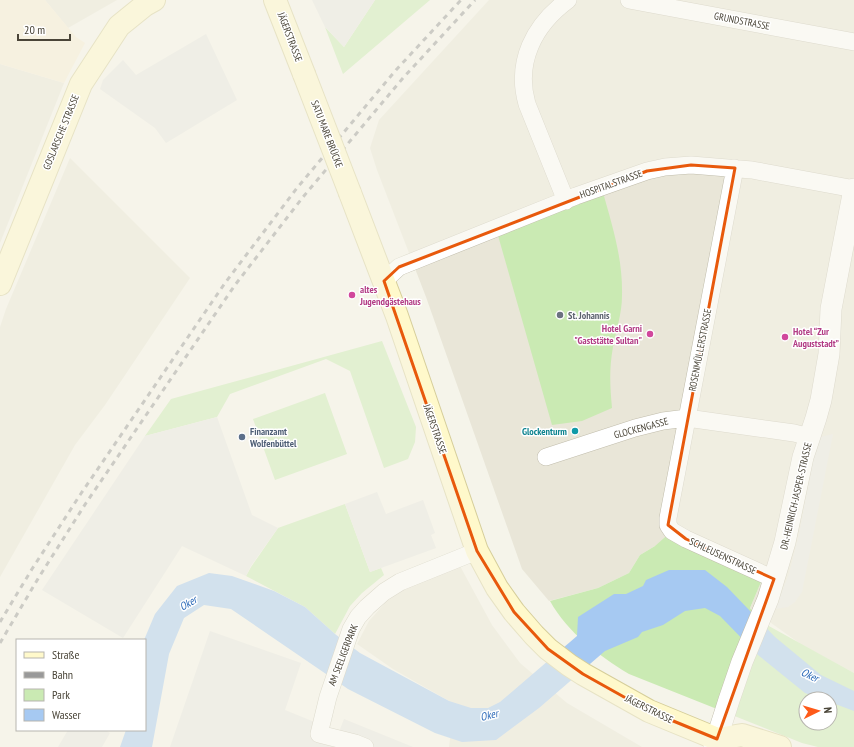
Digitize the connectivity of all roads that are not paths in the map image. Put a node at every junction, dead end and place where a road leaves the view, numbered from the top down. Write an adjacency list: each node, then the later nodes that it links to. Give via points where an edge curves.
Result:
1 (154, 0): 12 (main road, GOSLARSCHE STRASSE, via 119,26 81,84)
2 (276, 0): 6 (main road, JÄGERSTRASSE)
3 (568, 0): 10 (street, via 547,19 526,55 523,68 523,92)
4 (629, 0): 5 (street, GRUNDSTRASSE)
5 (854, 42)
6 (304, 74): 8 (main road, SATU MARE BRÜCKE, bridge)
7 (735, 168): 9 (street, HOSPITALSTRASSE, via 752,170); 10 (street, HOSPITALSTRASSE, via 691,165 665,167 647,171); 13 (street, ROSENMÜLLERSTRASSE)
8 (350, 193): 11 (main road, JÄGERSTRASSE)
9 (853, 198): 14 (street, DR.-HEINRICH-JASPER-STRASSE, via 831,310 829,354)
10 (566, 201): 11 (street, HOSPITALSTRASSE, via 399,267)
11 (384, 281): 17 (main road, JÄGERSTRASSE)
12 (0, 284)
13 (687, 418): 14 (street, GLOCKENGASSE); 15 (street, GLOCKENGASSE, via 635,428); 16 (street, ROSENMÜLLERSTRASSE, via 668,518 668,525)
14 (810, 437): 18 (street, DR.-HEINRICH-JASPER-STRASSE)
15 (546, 457)
16 (672, 531): 18 (street, SCHLEUSENSTRASSE)
17 (477, 551): 19 (main road, JÄGERSTRASSE, via 497,588 514,612 548,649 583,674 649,711); 20 (street, AM SEELIGERPARK, via 400,582 367,607 351,629 328,697 319,734)
18 (774, 579): 19 (street, DR.-HEINRICH-JASPER-STRASSE, via 729,700)
19 (719, 744): 21 (main road, via 742,735)
20 (365, 747)
21 (780, 747)

